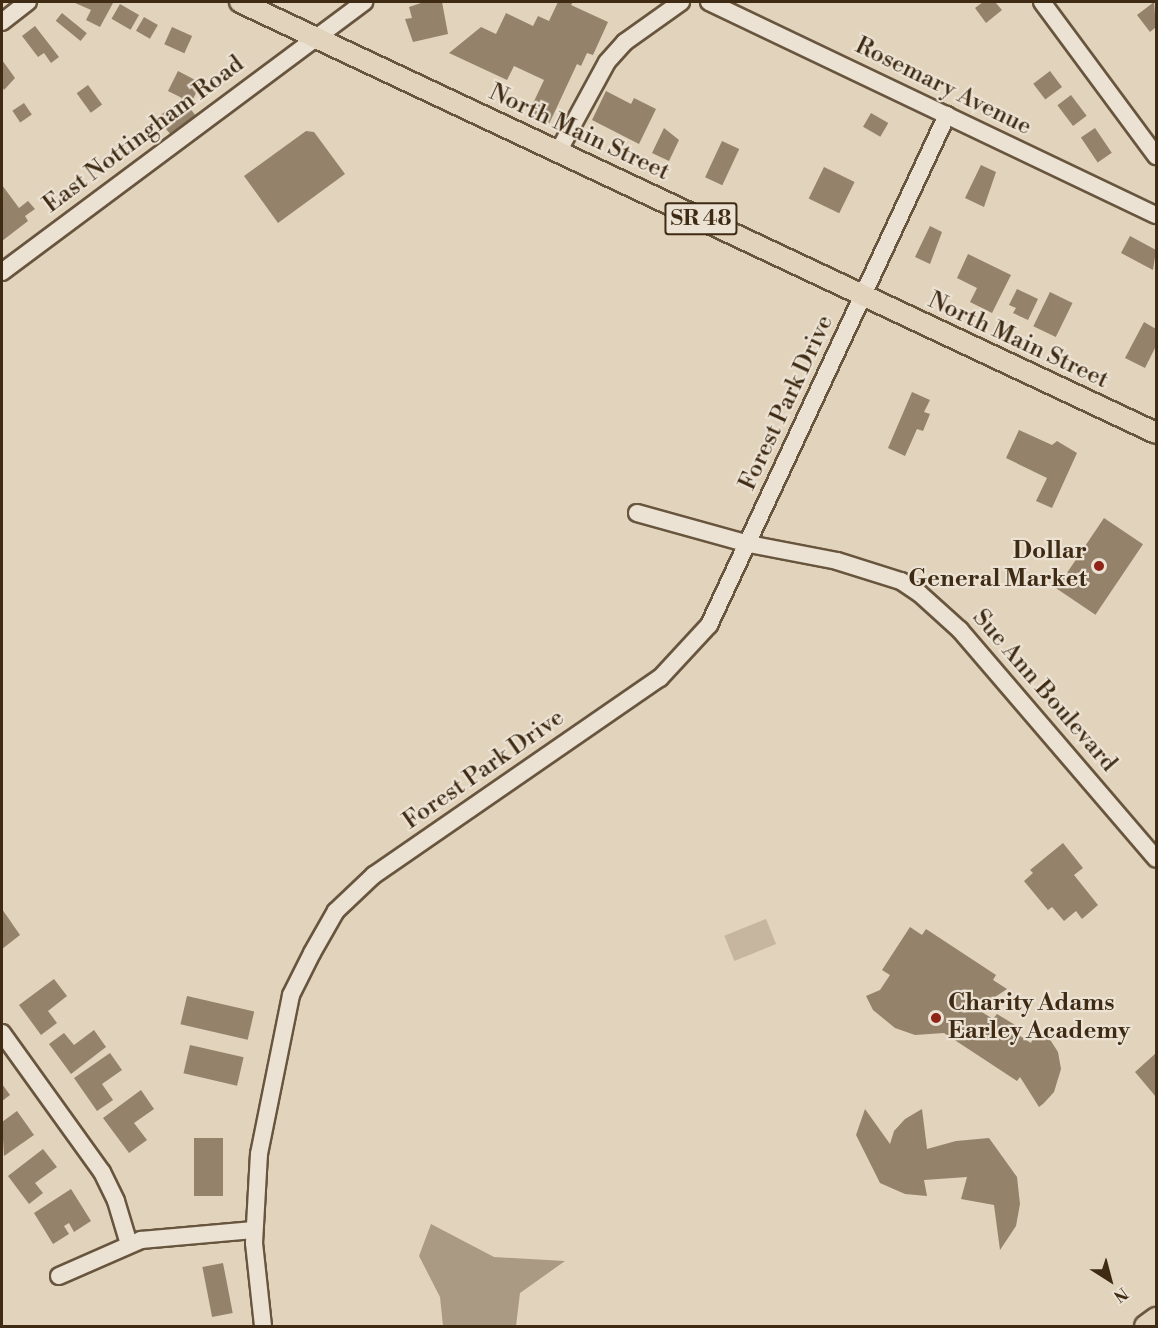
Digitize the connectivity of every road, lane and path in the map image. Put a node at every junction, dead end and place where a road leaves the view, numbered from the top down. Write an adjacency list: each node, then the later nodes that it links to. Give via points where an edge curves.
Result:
1 (28, 2): 7 (street)
2 (240, 2): 8 (main road, North Main Street / SR 48)
3 (364, 2): 8 (street, East Nottingham Road)
4 (681, 2): 10 (street, via 625,42 607,62)
5 (710, 2): 9 (street, Rosemary Avenue)
6 (1042, 2): 11 (street)
7 (2, 22)
8 (316, 37): 10 (main road, North Main Street / SR 48); 13 (street, East Nottingham Road)
9 (947, 115): 12 (street, Rosemary Avenue); 14 (street, Forest Park Drive)
10 (558, 152): 14 (main road, North Main Street / SR 48)
11 (1156, 156)
12 (1156, 215)
13 (2, 272)
14 (863, 296): 15 (main road, North Main Street / SR 48); 17 (street, Forest Park Drive)
15 (1156, 433)
16 (637, 513): 17 (street, Sue Ann Boulevard)
17 (749, 544): 18 (street, Sue Ann Boulevard, via 837,561 919,592 960,630); 20 (street, Forest Park Drive, via 709,625 660,678 374,875 336,911 291,995 259,1154)
18 (1156, 859)
19 (2, 1034): 21 (street, via 102,1172)
20 (254, 1230): 21 (street, via 158,1237); 24 (street, Forest Park Drive)
21 (129, 1244): 22 (street)
22 (59, 1276)
23 (1156, 1318): 25 (main road)
24 (263, 1326)
25 (1145, 1326)

